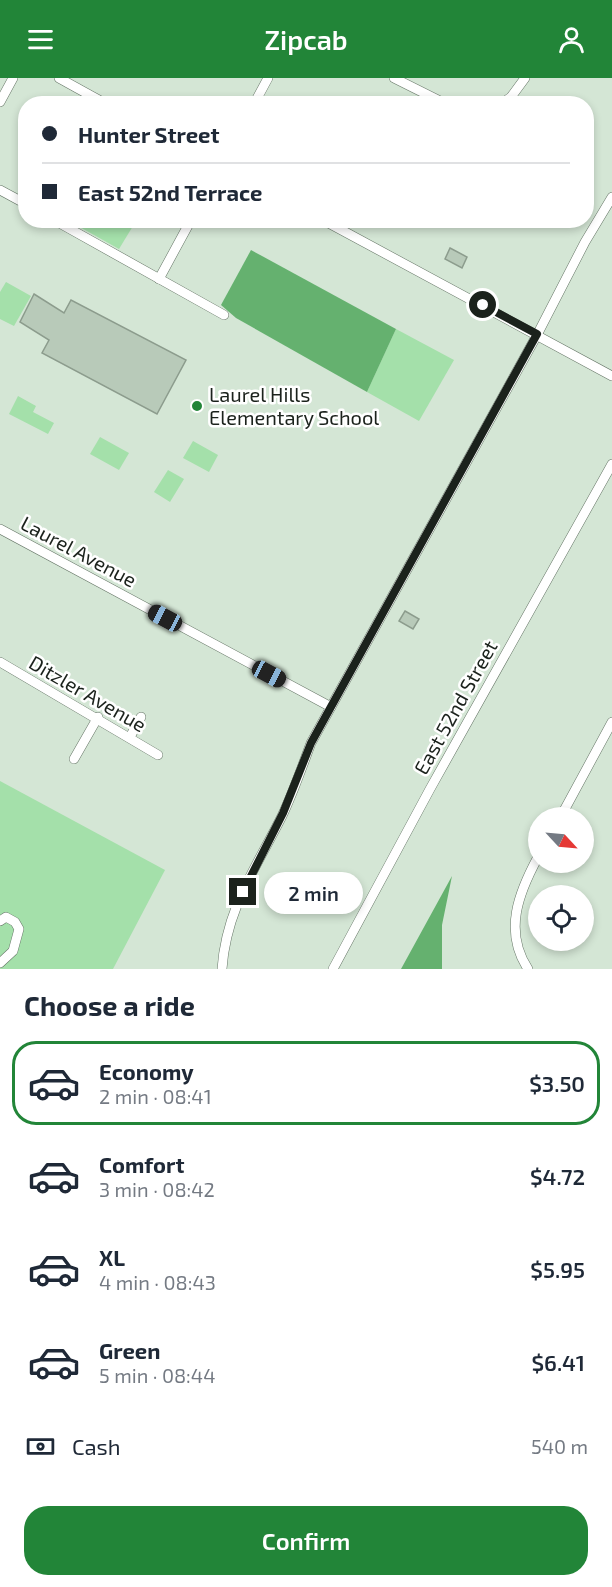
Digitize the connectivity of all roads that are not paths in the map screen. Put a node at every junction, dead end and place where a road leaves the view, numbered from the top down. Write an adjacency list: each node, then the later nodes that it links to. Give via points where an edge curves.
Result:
1 (13, 78): 10 (street)
2 (59, 78): 6 (street)
3 (268, 78): 7 (street)
4 (394, 78): 8 (street)
5 (525, 78): 9 (street)
6 (92, 96)
7 (259, 96)
8 (430, 96)
9 (512, 96)
10 (0, 102)
11 (0, 190): 13 (street)
12 (612, 197): 14 (street)
13 (18, 200)
14 (594, 227)
15 (68, 228): 19 (street)
16 (187, 228): 19 (street)
17 (339, 228): 21 (street)
18 (593, 228): 21 (street)
19 (159, 279): 20 (street)
20 (224, 315)
21 (537, 334): 22 (street); 26 (street)
22 (612, 376)
23 (612, 464): 38 (street, East 52nd Street)
24 (0, 529): 26 (street, Laurel Avenue)
25 (0, 662): 27 (street, Ditzler Avenue)
26 (331, 707): 37 (street, via 311,743 283,813 232,911)
27 (98, 717): 30 (street, Ditzler Avenue); 32 (street)
28 (141, 717): 30 (street)
29 (612, 722): 33 (street)
30 (130, 737): 31 (street, Ditzler Avenue)
31 (159, 755)
32 (74, 759)
33 (566, 807)
34 (530, 873): 39 (street, via 517,901 514,924 518,947)
35 (0, 921): 36 (street, via 6,917 19,929 13,951)
36 (0, 963)
37 (222, 969)
38 (333, 969)
39 (528, 969)

